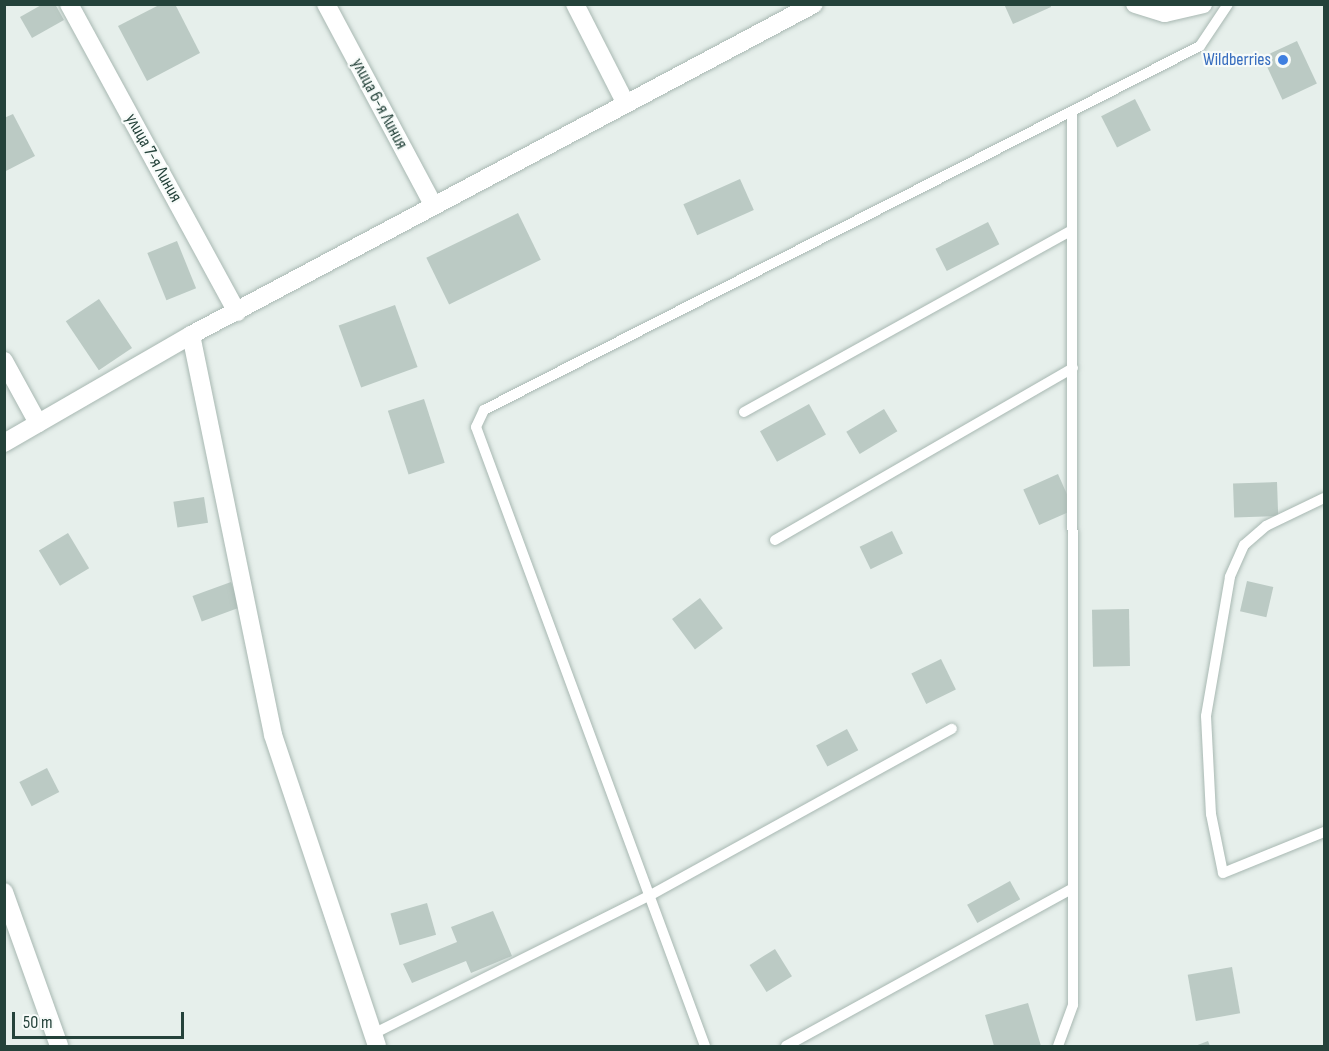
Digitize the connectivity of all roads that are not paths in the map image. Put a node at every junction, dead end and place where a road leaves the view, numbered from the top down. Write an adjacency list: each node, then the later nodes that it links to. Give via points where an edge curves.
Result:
1 (69, 4): 12 (street, улица 7-я Линия)
2 (326, 4): 10 (street, улица 6-я Линия)
3 (575, 4): 8 (street)
4 (814, 4): 8 (street)
5 (1135, 4): 6 (street, via 1165,13)
6 (1203, 4)
7 (1228, 4): 9 (lane, via 1200,46)
8 (625, 102): 10 (street)
9 (1072, 112): 11 (lane); 25 (lane, via 484,410 476,427)
10 (433, 204): 12 (street)
11 (1072, 230): 15 (lane); 16 (lane)
12 (237, 312): 13 (street)
13 (191, 334): 17 (street); 26 (street, via 273,735)
14 (4, 362): 17 (street)
15 (1073, 368): 20 (lane); 23 (lane)
16 (744, 412)
17 (38, 423): 18 (street)
18 (4, 443)
19 (1324, 498): 22 (lane, via 1266,526 1244,545 1230,576 1206,716 1211,814 1223,873)
20 (776, 540)
21 (952, 729): 25 (lane)
22 (1324, 832)
23 (1072, 889): 29 (lane); 30 (lane, via 1073,1005)
24 (4, 892): 27 (street)
25 (649, 896): 26 (lane); 28 (lane)
26 (375, 1040)
27 (59, 1047)
28 (705, 1047)
29 (786, 1047)
30 (1058, 1047)

